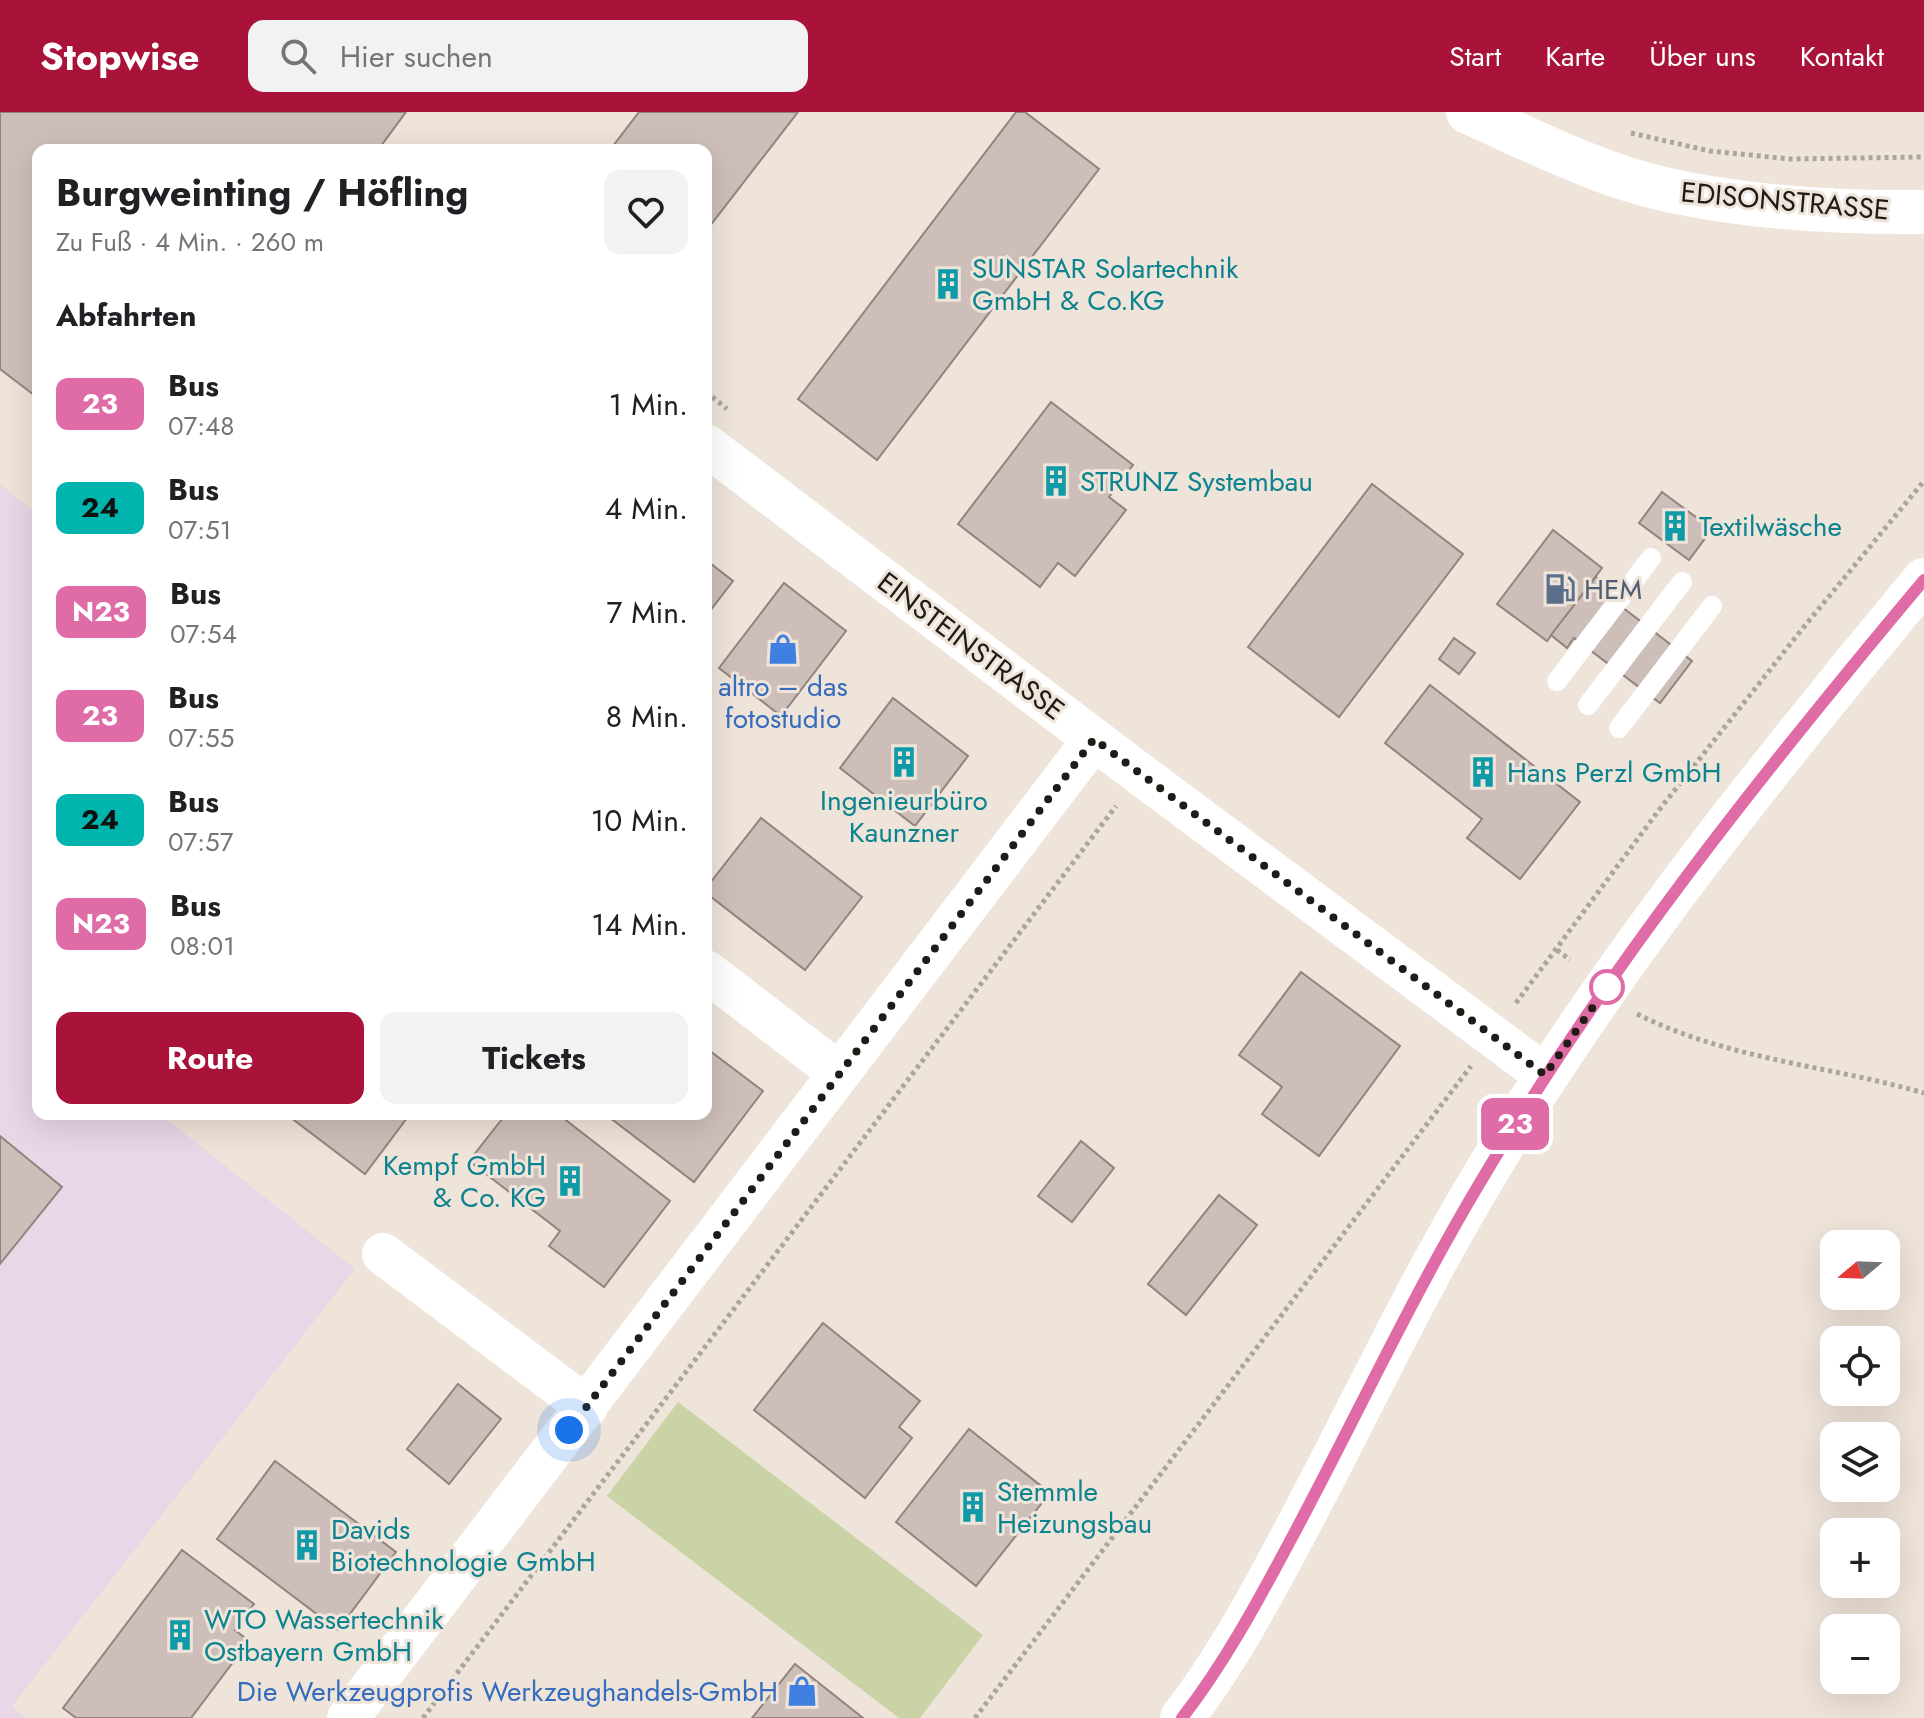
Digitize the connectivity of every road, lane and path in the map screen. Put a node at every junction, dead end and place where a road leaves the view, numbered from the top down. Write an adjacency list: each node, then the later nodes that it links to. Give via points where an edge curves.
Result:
1 (1468, 112): 4 (street, EDISONSTRASSE, via 1571,158 1667,190 1790,207)
2 (1626, 132): 3 (path, via 1710,151 1790,159)
3 (1923, 157)
4 (1924, 212)
5 (712, 450): 14 (street, EINSTEINSTRASSE)
6 (1924, 481): 16 (path, via 1659,810)
7 (1651, 558): 11 (lane)
8 (1924, 580): 19 (street, via 1707,851)
9 (1682, 582): 12 (lane)
10 (1712, 606): 13 (lane)
11 (1557, 681)
12 (1588, 705)
13 (1619, 728)
14 (1094, 739): 15 (street, EINSTEINSTRASSE); 21 (street)
15 (1140, 774): 20 (street, EINSTEINSTRASSE); 27 (path)
16 (1557, 950): 17 (path); 20 (path)
17 (1570, 960)
18 (712, 976): 21 (street)
19 (1600, 996): 22 (street); 23 (path, via 1678,1035)
20 (1493, 1037): 22 (street, EINSTEINSTRASSE); 28 (path)
21 (839, 1073): 25 (street)
22 (1545, 1075): 29 (street, via 1428,1274 1245,1624)
23 (1924, 1093)
24 (383, 1254): 25 (street)
25 (587, 1407): 26 (street)
26 (348, 1718)
27 (423, 1718)
28 (975, 1718)
29 (1182, 1718)

